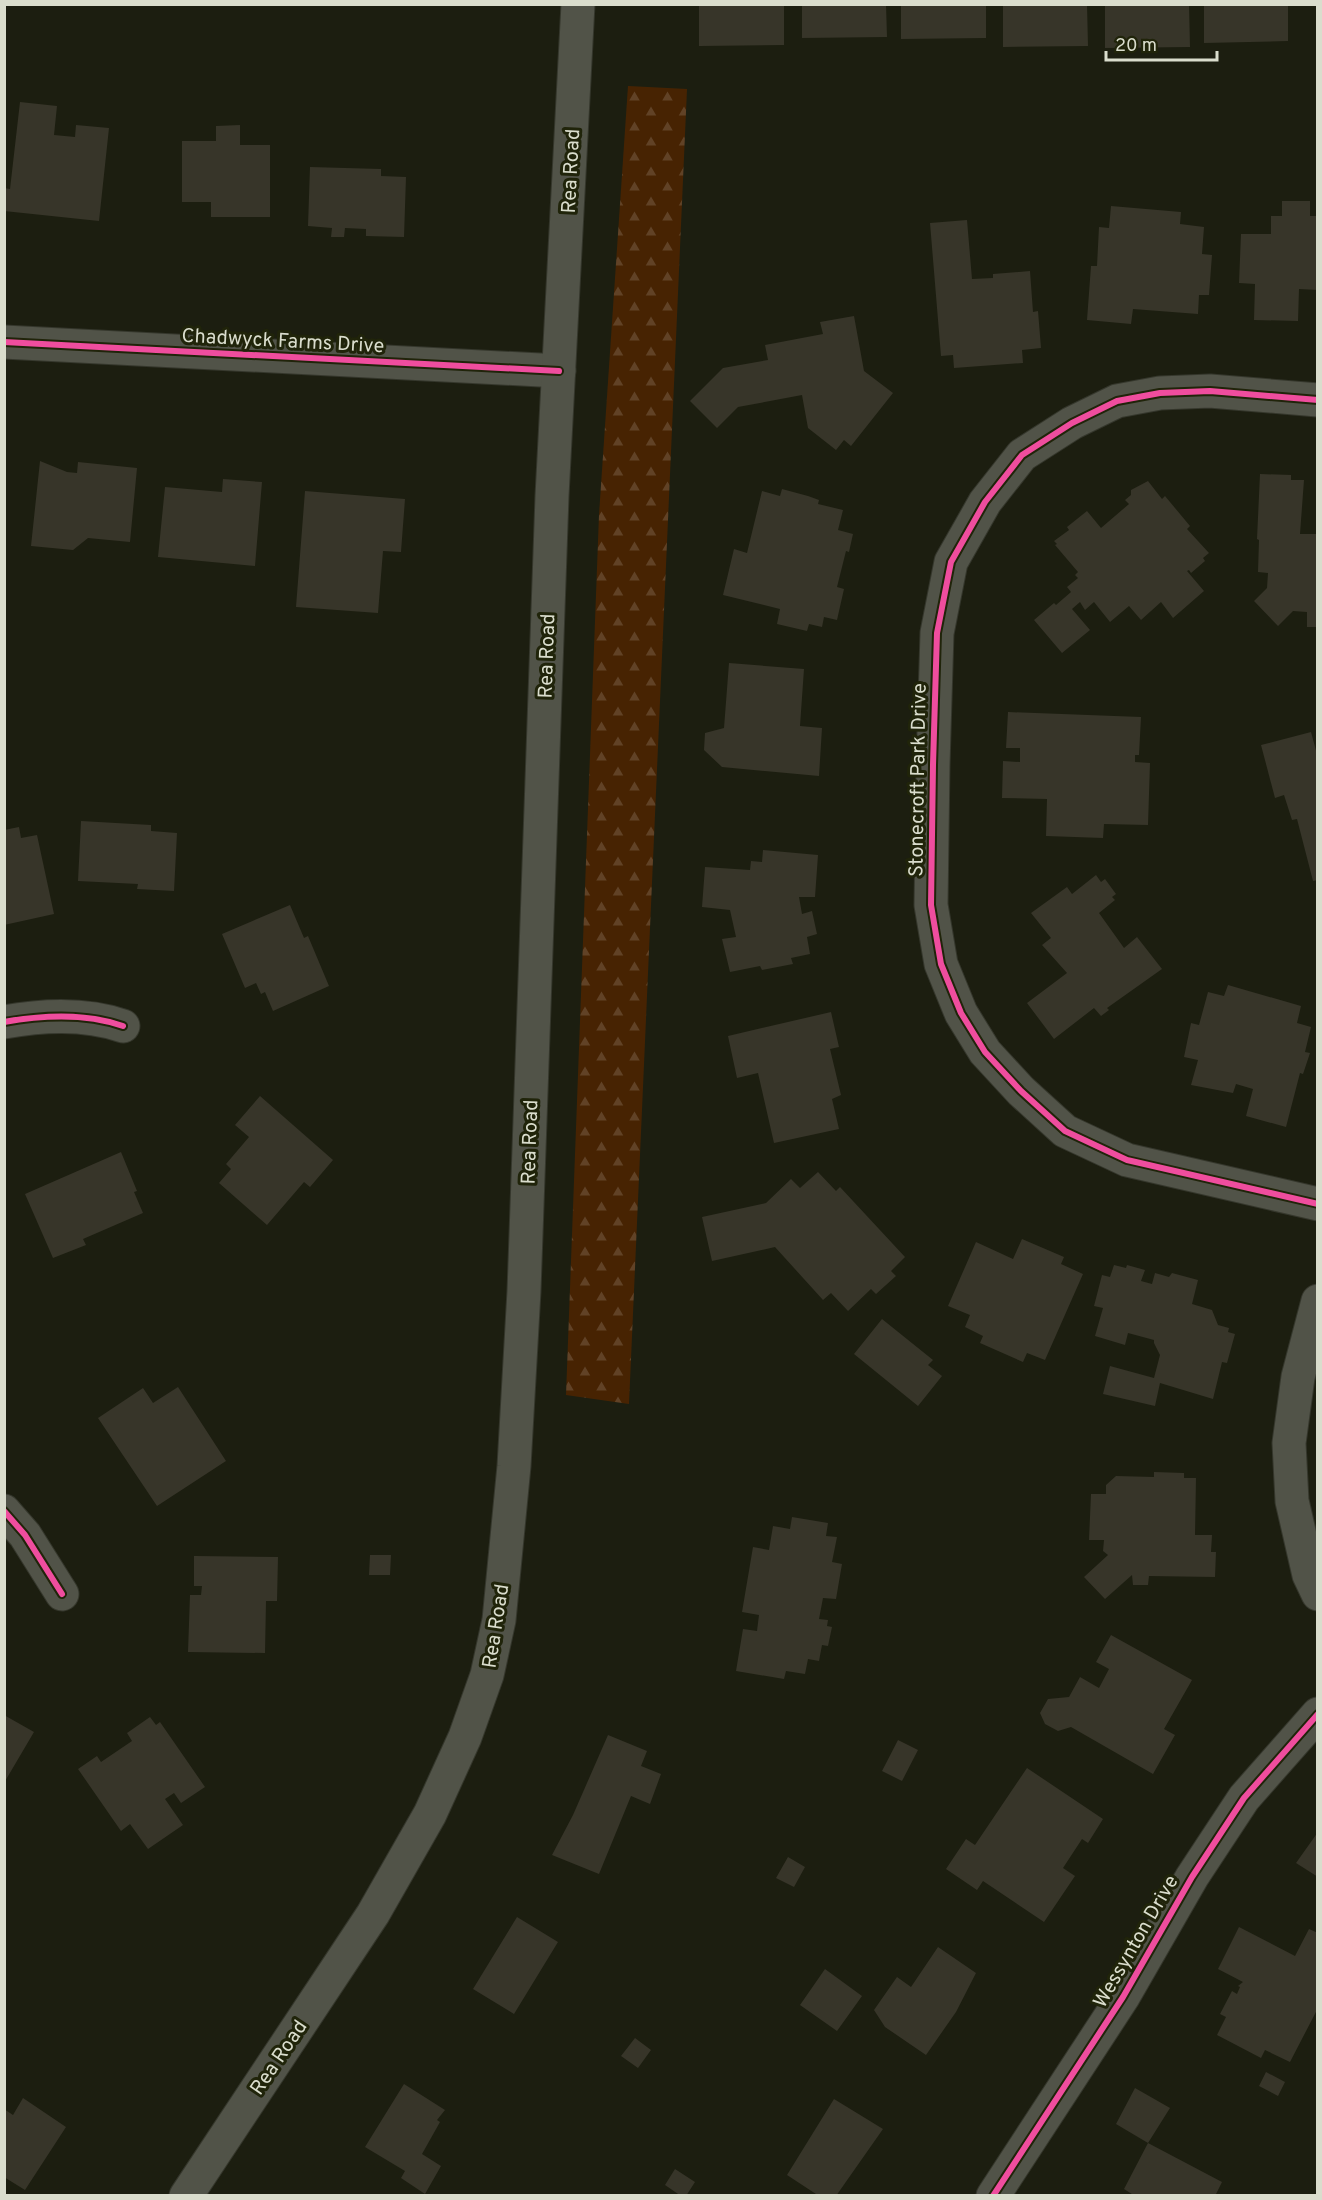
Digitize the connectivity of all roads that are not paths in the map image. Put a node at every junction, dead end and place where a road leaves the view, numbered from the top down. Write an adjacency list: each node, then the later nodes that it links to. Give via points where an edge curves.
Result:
1 (578, 4): 3 (street, Rea Road)
2 (4, 342): 3 (street, Chadwyck Farms Drive)
3 (559, 371): 13 (street, Rea Road, via 524,1291 514,1466 499,1620 484,1685 430,1814 373,1914)
4 (1317, 400): 7 (street, Stonecroft Park Drive, via 1210,391 1160,393 1117,401 1022,454 985,502 951,562 937,633 931,905 941,964 961,1013 985,1052 1065,1131 1127,1160)
5 (4, 1022): 6 (street, via 82,1017)
6 (123, 1026)
7 (1317, 1204)
8 (1317, 1301): 11 (street, via 1298,1377 1289,1443 1292,1501)
9 (4, 1511): 10 (street, via 25,1535)
10 (62, 1594)
11 (1317, 1594)
12 (1317, 1714): 14 (street, Wessynton Drive, via 1244,1798 1192,1877 1123,1997)
13 (186, 2196)
14 (993, 2196)

